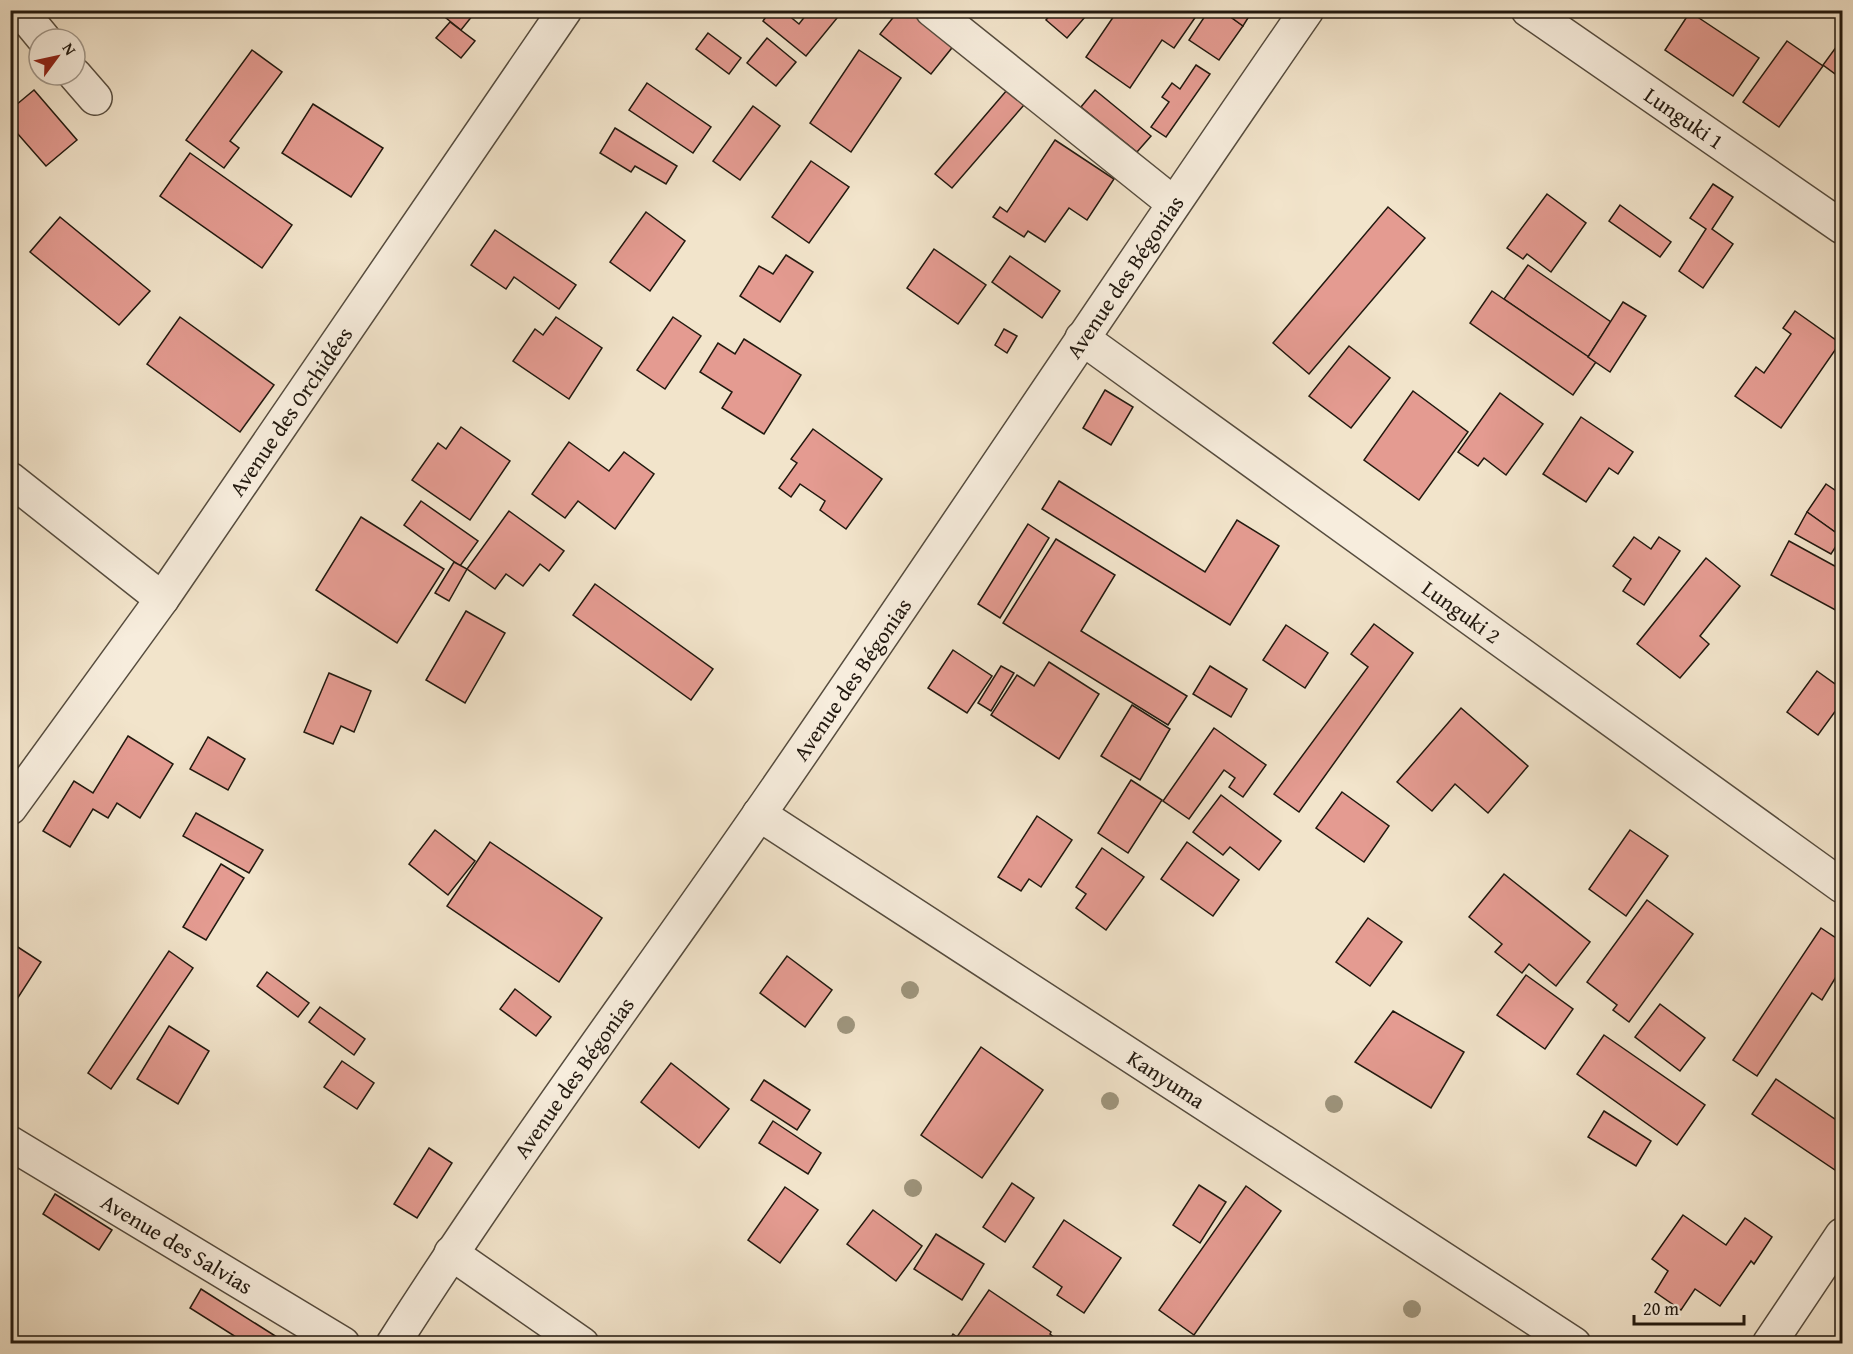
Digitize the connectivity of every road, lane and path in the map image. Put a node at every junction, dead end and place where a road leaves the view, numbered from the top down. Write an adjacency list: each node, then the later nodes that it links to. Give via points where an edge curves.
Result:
1 (20, 10): 6 (street)
2 (565, 10): 11 (street, Avenue des Orchidées)
3 (932, 10): 7 (street)
4 (1307, 10): 7 (street, Avenue des Bégonias)
5 (1528, 10): 8 (street, Lunguki 1)
6 (34, 27)
7 (1173, 203): 9 (street, Avenue des Bégonias)
8 (1842, 226)
9 (1082, 338): 13 (street, Avenue des Bégonias); 14 (street, Lunguki 2)
10 (10, 479): 11 (street)
11 (162, 599): 12 (street, Avenue des Orchidées)
12 (10, 808)
13 (759, 814): 17 (street, Avenue des Bégonias); 21 (street, Kanyuma)
14 (1842, 886)
15 (10, 1143): 18 (street, Avenue des Salvias)
16 (1842, 1235): 22 (street)
17 (451, 1253): 19 (street, Avenue des Bégonias); 20 (street)
18 (343, 1344)
19 (393, 1344)
20 (582, 1344)
21 (1574, 1344)
22 (1769, 1344)

